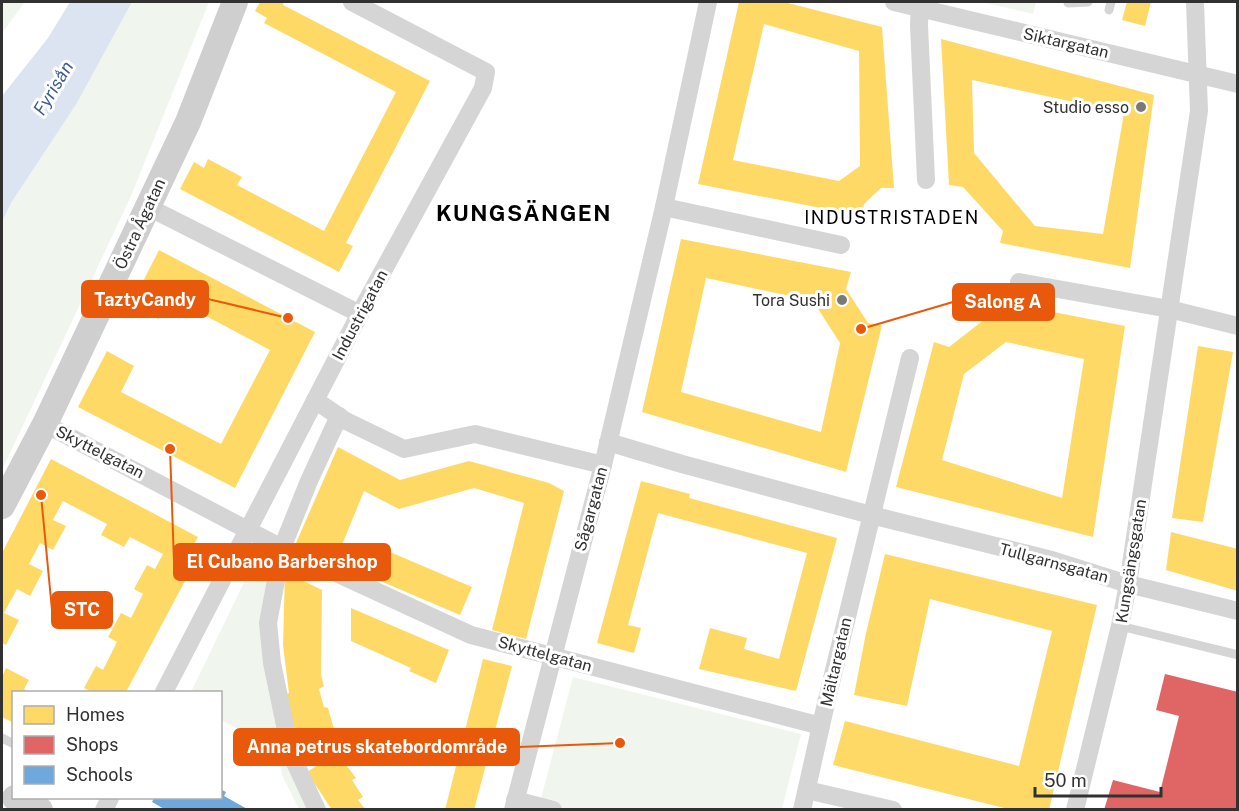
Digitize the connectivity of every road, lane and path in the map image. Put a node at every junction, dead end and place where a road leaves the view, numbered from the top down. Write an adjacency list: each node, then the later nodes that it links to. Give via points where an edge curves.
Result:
1 (235, 2): 12 (street, Östra Ågatan, via 188,123)
2 (352, 2): 17 (street, Industrigatan, via 486,72 483,88)
3 (708, 2): 13 (street, Sågargatan)
4 (894, 2): 8 (street, Siktargatan)
5 (1088, 2): 7 (lane)
6 (1195, 2): 9 (street, Kungsängsgatan)
7 (1068, 3)
8 (919, 4): 9 (street, Siktargatan); 11 (street)
9 (1198, 75): 10 (street, Siktargatan); 16 (street, Kungsängsgatan, via 1199,111)
10 (1238, 84)
11 (926, 180)
12 (148, 207): 17 (street); 22 (street, Östra Ågatan)
13 (664, 207): 14 (street); 23 (street, Sågargatan)
14 (841, 245)
15 (1019, 282): 16 (street)
16 (1169, 309): 18 (street); 29 (street, Kungsängsgatan)
17 (360, 314): 20 (street, Industrigatan)
18 (1238, 326)
19 (910, 358): 26 (street)
20 (315, 400): 21 (street); 27 (street, Industrigatan)
21 (339, 416): 24 (street, via 404,449 475,434); 28 (street)
22 (45, 424): 25 (street, Östra Ågatan); 27 (street, Skyttelgatan)
23 (608, 442): 24 (street, Sågargatan); 26 (street, Tullgarnsgatan)
24 (603, 465): 33 (street, Sågargatan)
25 (2, 506)
26 (871, 515): 29 (street, Tullgarnsgatan, via 1052,560); 35 (street, Mältargatan)
27 (249, 529): 28 (street, Skyttelgatan); 34 (street, Industrigatan)
28 (282, 548): 33 (street, Skyttelgatan, via 471,635); 40 (street, via 268,623 272,663 291,754)
29 (1128, 584): 30 (street, Tullgarnsgatan); 31 (street, Kungsängsgatan)
30 (1238, 611)
31 (1120, 626): 32 (lane); 44 (street, Kungsängsgatan)
32 (1238, 655)
33 (552, 656): 35 (street, Skyttelgatan); 38 (street, Sågargatan)
34 (165, 691)
35 (820, 726): 36 (street, Mältargatan)
36 (807, 790): 42 (street, Mältargatan); 43 (street)
37 (18, 799): 39 (street)
38 (514, 805): 41 (street)
39 (40, 810)
40 (317, 810)
41 (553, 810)
42 (802, 810)
43 (893, 810)
44 (1075, 810)

